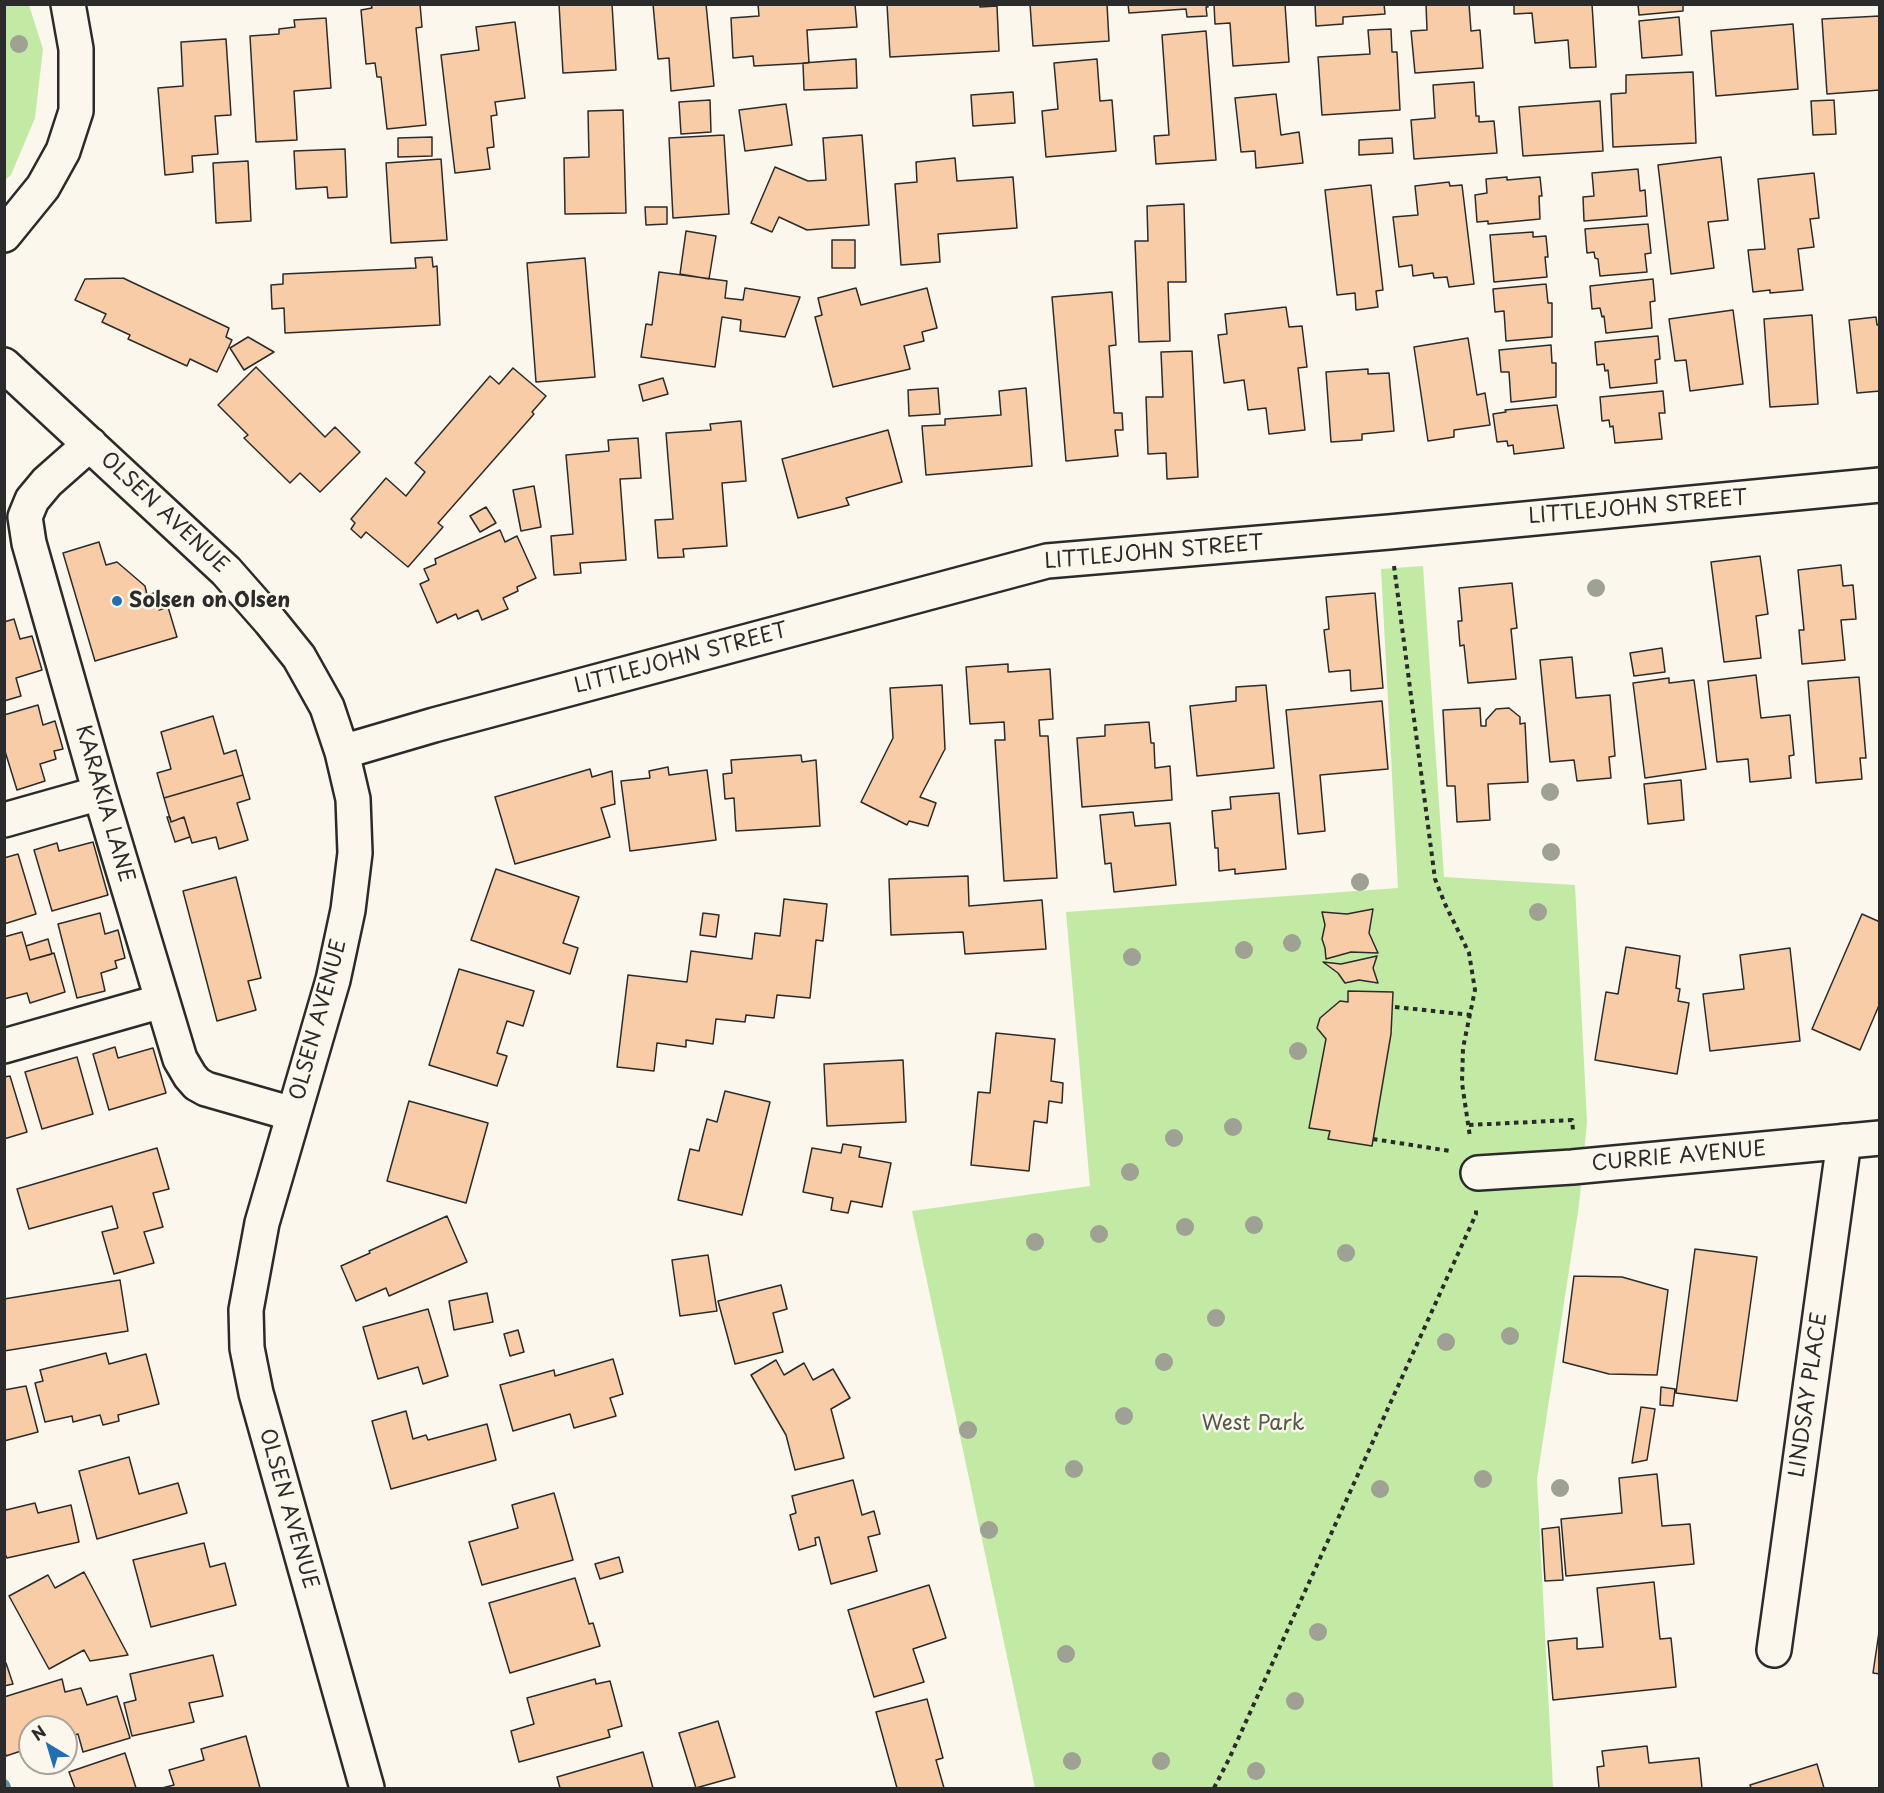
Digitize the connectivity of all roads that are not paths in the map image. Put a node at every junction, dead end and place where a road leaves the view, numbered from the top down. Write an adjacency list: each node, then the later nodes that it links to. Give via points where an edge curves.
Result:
1 (68, 4): 2 (street, via 76,50 76,111 63,152 43,187)
2 (4, 235)
3 (4, 365): 4 (street, OLSEN AVENUE)
4 (90, 444): 6 (street, OLSEN AVENUE, via 226,571 270,621 299,657 327,707); 7 (street, KARAKIA LANE, via 47,482 32,500 25,517)
5 (1880, 485): 6 (street, LITTLEJOHN STREET, via 1047,561)
6 (342, 752): 11 (street, OLSEN AVENUE, via 353,799 348,910 333,980)
7 (100, 793): 8 (street); 9 (street, KARAKIA LANE)
8 (4, 820)
9 (162, 1001): 10 (street); 11 (street, KARAKIA LANE, via 183,1068 197,1084)
10 (4, 1046)
11 (293, 1114): 16 (street, OLSEN AVENUE, via 252,1270 246,1310 247,1348 256,1394)
12 (1880, 1138): 13 (street, CURRIE AVENUE)
13 (1844, 1141): 14 (street, CURRIE AVENUE, via 1572,1167); 15 (street, LINDSAY PLACE)
14 (1471, 1168)
15 (1774, 1650)
16 (367, 1788)

